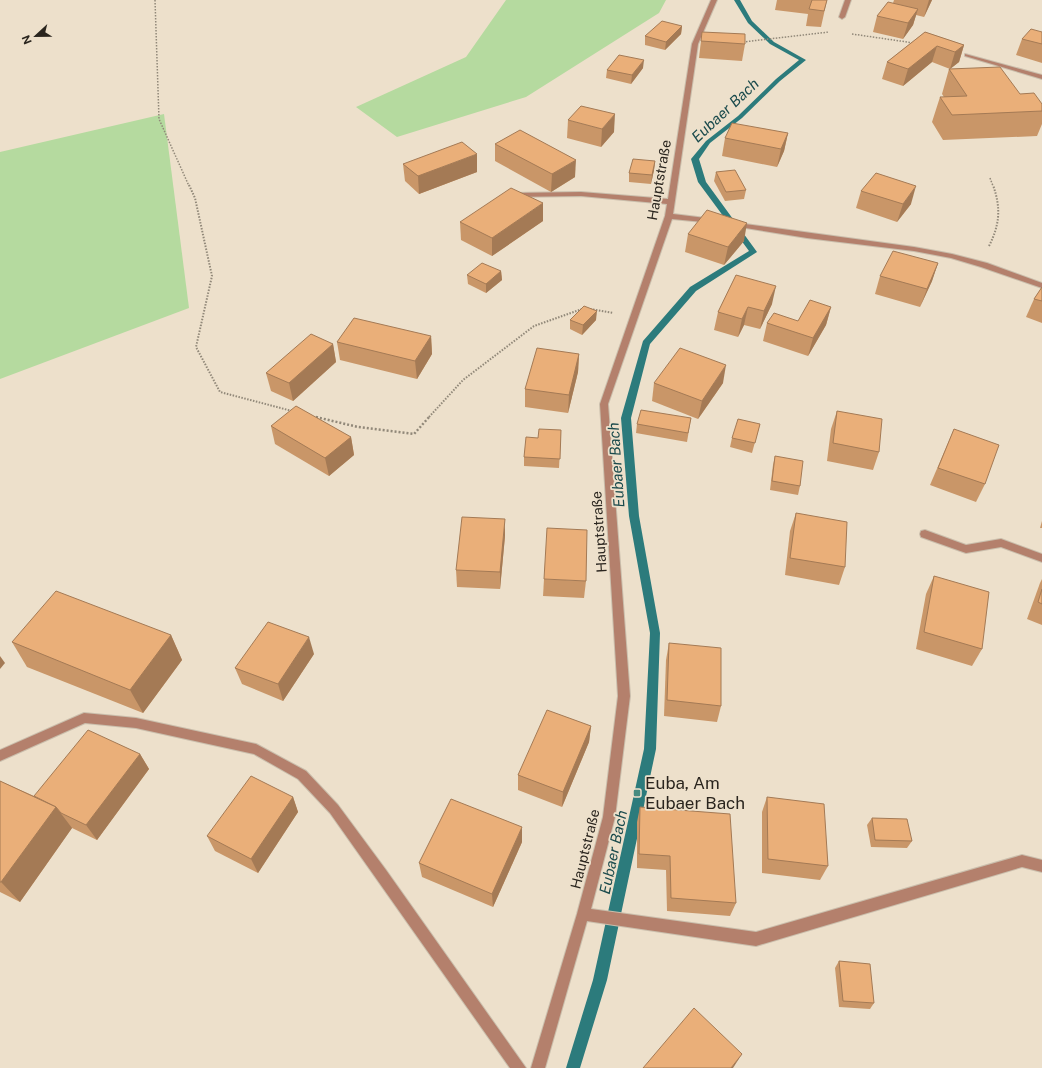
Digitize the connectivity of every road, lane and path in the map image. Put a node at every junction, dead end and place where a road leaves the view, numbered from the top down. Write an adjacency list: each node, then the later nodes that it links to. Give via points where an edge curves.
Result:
1 (155, 0): 18 (path, via 159,119 195,198 212,276 196,347 220,392)
2 (714, 0): 13 (street, Hauptstraße, via 695,44)
3 (848, 0): 4 (street)
4 (842, 17)
5 (830, 32): 7 (path)
6 (851, 34): 8 (path)
7 (741, 42)
8 (914, 43)
9 (968, 55): 10 (street)
10 (1042, 77)
11 (990, 178): 15 (path, via 1001,215 995,236 986,252)
12 (507, 195): 13 (street, via 581,194)
13 (672, 202): 14 (street, Hauptstraße)
14 (669, 216): 15 (street, via 914,249); 17 (street, Hauptstraße)
15 (973, 262): 16 (street)
16 (1042, 286)
17 (635, 316): 19 (path, via 583,308 534,326 462,380 414,434 358,427); 24 (street, Hauptstraße, via 604,404 624,696 608,817)
18 (299, 413)
19 (314, 417)
20 (925, 534): 21 (street, via 966,549 1001,543)
21 (1042, 558)
22 (0, 756): 25 (street, via 84,718 136,723 256,749 302,775 334,809 378,868)
23 (1042, 866): 24 (street, via 1022,861 756,939)
24 (583, 914): 26 (street, Hauptstraße)
25 (519, 1068)
26 (538, 1068)

